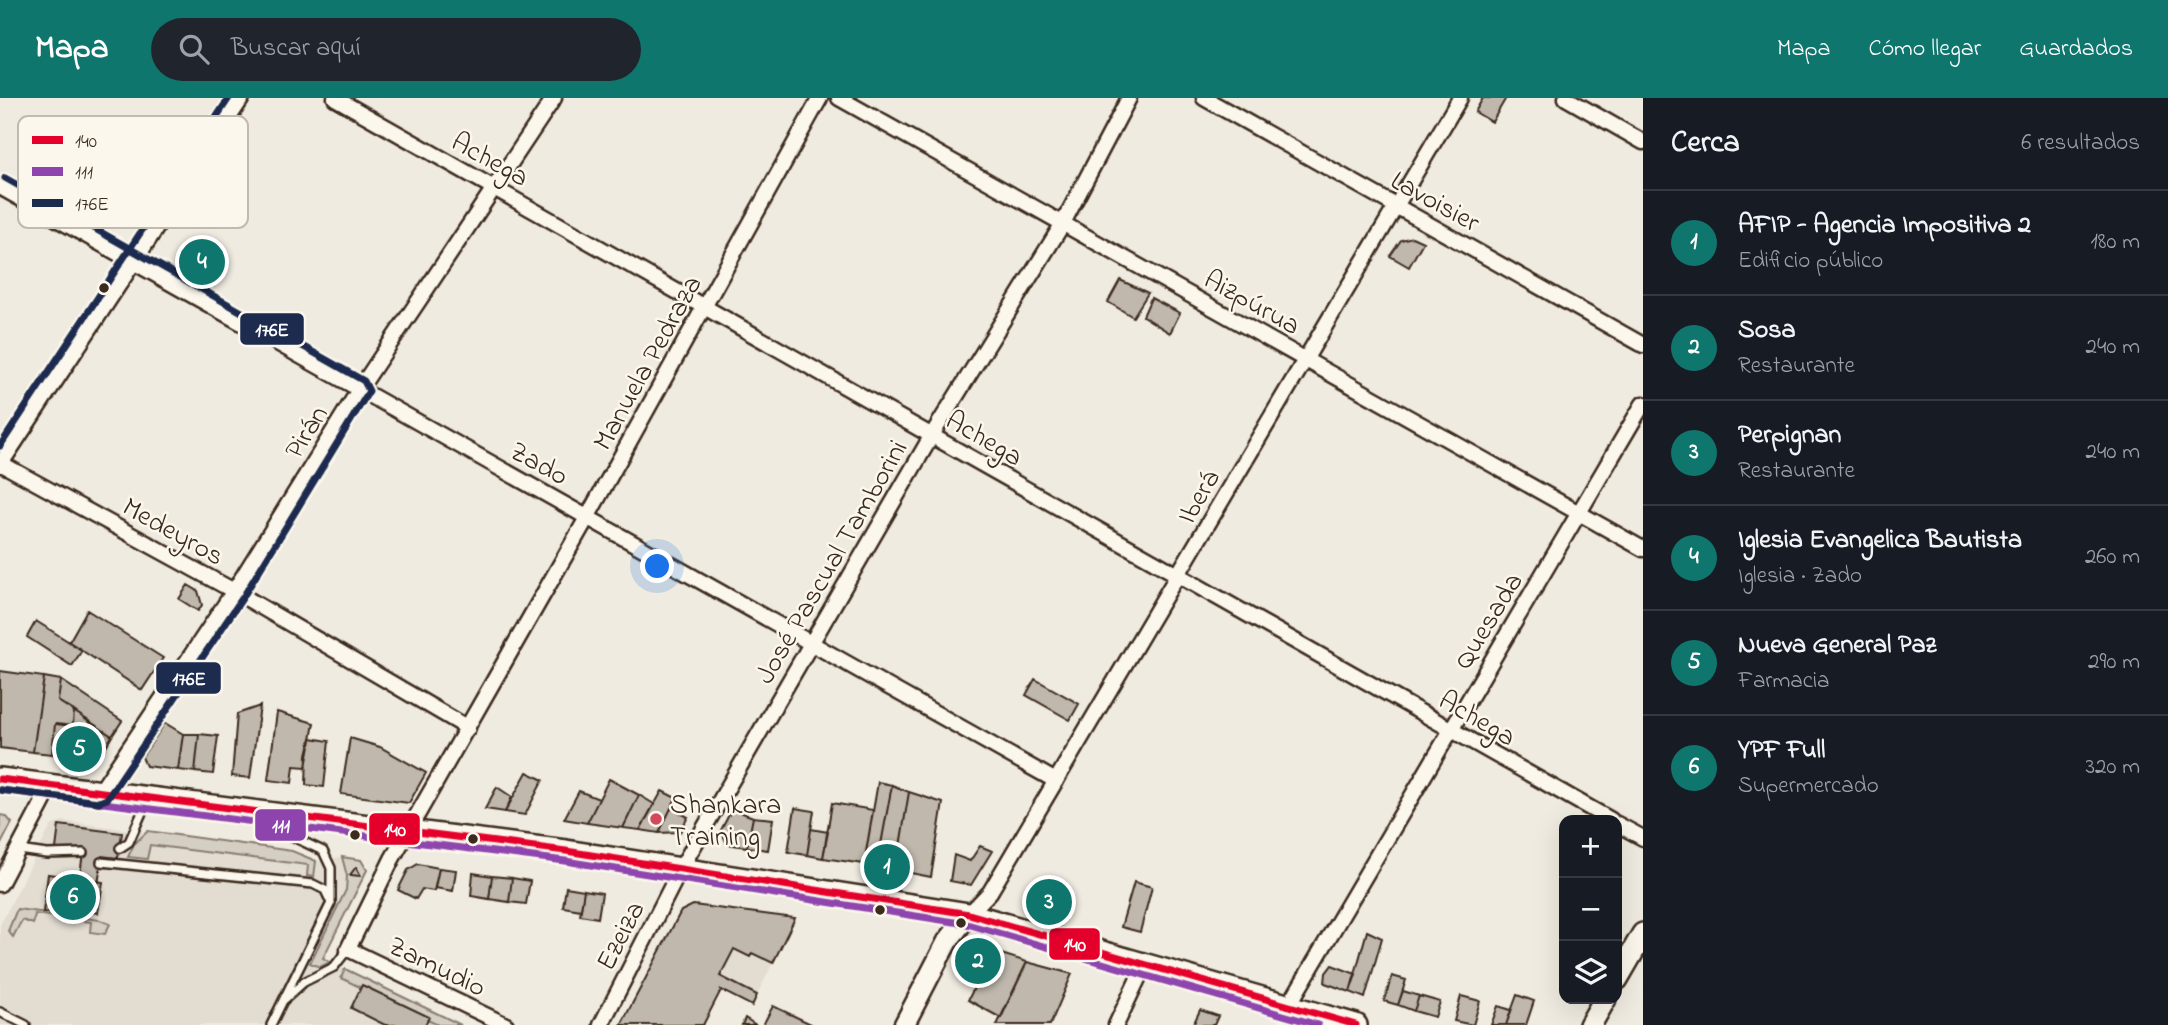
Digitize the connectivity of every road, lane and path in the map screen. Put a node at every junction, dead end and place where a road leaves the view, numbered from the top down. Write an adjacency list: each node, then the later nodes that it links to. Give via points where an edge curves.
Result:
1 (242, 98): 10 (street)
2 (335, 98): 13 (street, Achega)
3 (554, 98): 13 (street, Pirán)
4 (820, 98): 20 (street, Manuela Pedraza)
5 (839, 98): 16 (street, Aizpúrua)
6 (1129, 98): 16 (street, José Pascual Tamborini)
7 (1205, 98): 15 (street, Lavoisier)
8 (1460, 98): 15 (street, Iberá)
9 (1566, 98): 11 (street)
10 (230, 116)
11 (1643, 142)
12 (0, 187): 14 (street, Zado)
13 (495, 188): 20 (street, Achega); 23 (street, Pirán)
14 (18, 197)
15 (1395, 205): 21 (street, Lavoisier); 22 (street, Iberá)
16 (1062, 225): 22 (street, Aizpúrua); 25 (street, José Pascual Tamborini)
17 (74, 228): 19 (street, Zado)
18 (156, 228): 19 (street)
19 (134, 261): 23 (street, Zado); 26 (street)
20 (704, 307): 25 (street, Achega); 28 (street, Manuela Pedraza)
21 (1643, 345)
22 (1306, 358): 27 (street, Aizpúrua); 30 (street, Iberá)
23 (359, 390): 28 (street, Zado); 31 (street, Pirán)
24 (1643, 404): 27 (street, Quesada)
25 (932, 435): 30 (street, Achega); 32 (street, José Pascual Tamborini)
26 (0, 464): 31 (street, Medeyros)
27 (1579, 513): 29 (street, Aizpúrua); 34 (street, Quesada)
28 (588, 516): 32 (street, Zado); 33 (street, Manuela Pedraza)
29 (1643, 549)
30 (1178, 575): 34 (street, Achega); 36 (street, Iberá)
31 (234, 591): 33 (street, Medeyros); 38 (street, Pirán)
32 (810, 644): 36 (street, Zado); 49 (street, José Pascual Tamborini)
33 (468, 728): 43 (street, Manuela Pedraza)
34 (1451, 729): 41 (street, Achega); 59 (street, Quesada)
35 (0, 779): 37 (main road)
36 (1056, 781): 52 (street, Iberá, via 990,891)
37 (52, 785): 38 (main road); 46 (street)
38 (100, 792): 39 (main road)
39 (149, 798): 40 (main road); 45 (lane, via 129,842)
40 (238, 810): 43 (main road); 51 (lane, via 323,851 331,868)
41 (1602, 815)
42 (1622, 827): 44 (street)
43 (409, 831): 49 (main road); 54 (street, Manuela Pedraza)
44 (1643, 838)
45 (120, 848)
46 (18, 849): 47 (lane); 50 (street)
47 (83, 856)
48 (101, 862): 51 (lane, via 313,884 325,890)
49 (681, 868): 52 (main road); 64 (street, Ezeiza)
50 (0, 884)
51 (331, 903): 57 (lane)
52 (970, 914): 55 (main road); 65 (street, via 947,942)
53 (1643, 934): 56 (main road)
54 (348, 948): 57 (lane, via 334,967 304,982); 63 (street, Zamudio)
55 (1145, 964): 59 (main road); 66 (street)
56 (1622, 970)
57 (284, 1000): 62 (lane)
58 (1602, 1004): 68 (main road)
59 (1289, 1005): 67 (main road)
60 (0, 1012): 61 (lane)
61 (26, 1025)
62 (271, 1025)
63 (506, 1025)
64 (601, 1025)
65 (904, 1025)
66 (1116, 1025)
67 (1354, 1025)
68 (1590, 1025)

